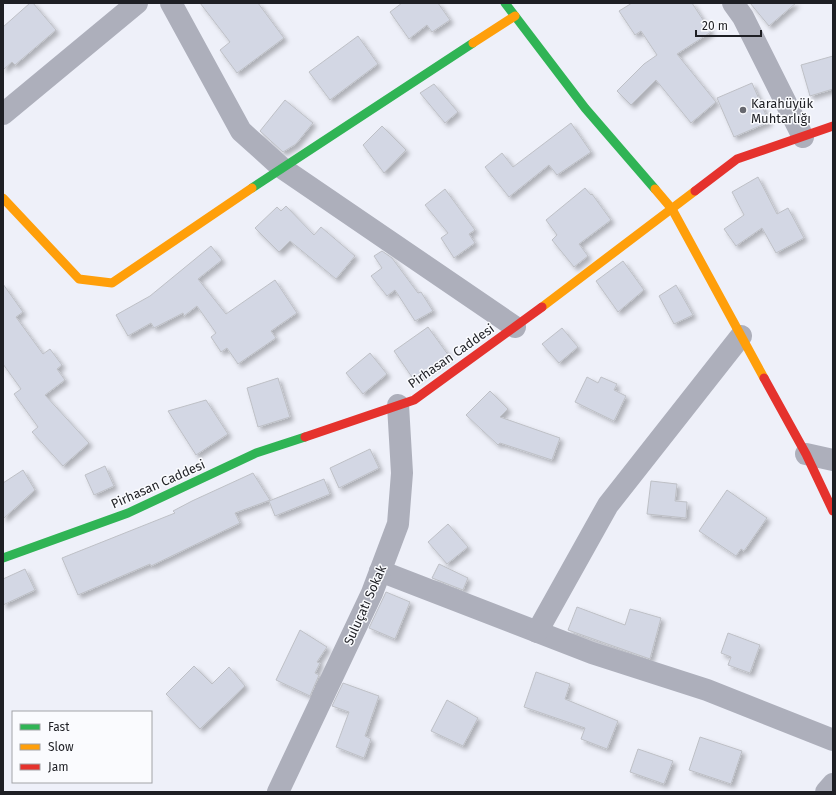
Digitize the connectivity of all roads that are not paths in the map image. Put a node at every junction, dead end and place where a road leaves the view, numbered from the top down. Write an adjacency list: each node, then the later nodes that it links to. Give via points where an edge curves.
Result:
1 (137, 3): 6 (street)
2 (171, 3): 9 (street, via 241,131)
3 (505, 3): 5 (street)
4 (733, 3): 8 (street)
5 (515, 16): 9 (street); 11 (street, via 585,108)
6 (3, 114)
7 (833, 126): 8 (street, Pirhasan Caddesi)
8 (803, 136): 11 (street, Pirhasan Caddesi, via 737,159)
9 (282, 168): 10 (street, via 112,283 79,279); 12 (street)
10 (3, 198)
11 (672, 209): 12 (street, Pirhasan Caddesi); 13 (street)
12 (515, 327): 14 (street, Pirhasan Caddesi, via 414,400)
13 (741, 336): 15 (street); 20 (street, via 608,505)
14 (398, 405): 18 (street, Pirhasan Caddesi, via 256,453 128,513); 19 (street, Suluçatı Sokak, via 402,473 398,524)
15 (806, 454): 16 (street); 17 (street)
16 (833, 460)
17 (833, 511)
18 (3, 558)
19 (380, 571): 20 (street); 23 (street, Suluçatı Sokak)
20 (537, 632): 21 (street, via 592,653 707,690)
21 (833, 740)
22 (833, 784): 24 (street)
23 (278, 792)
24 (826, 792)

